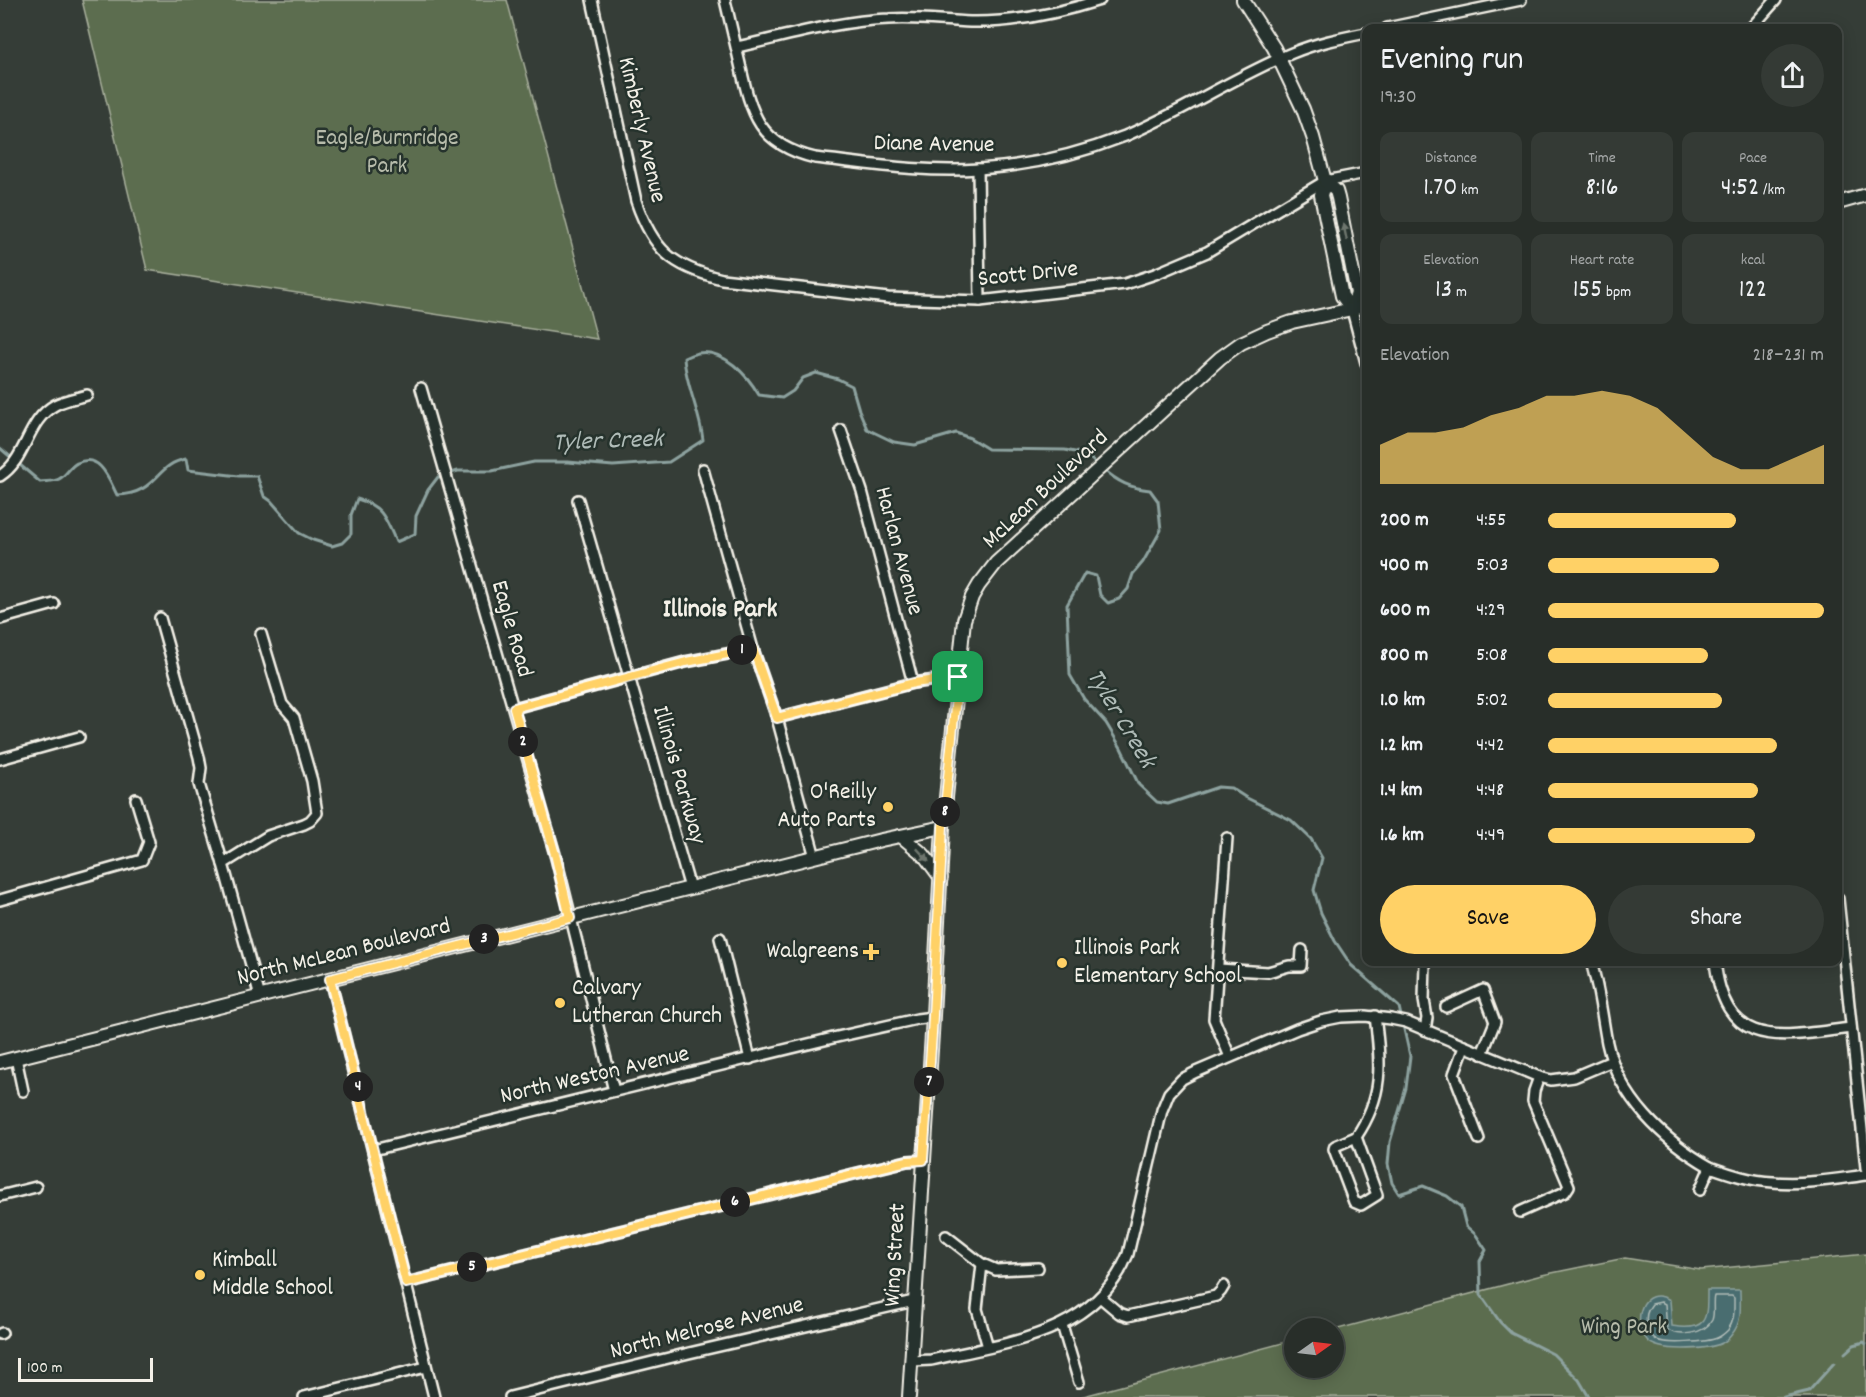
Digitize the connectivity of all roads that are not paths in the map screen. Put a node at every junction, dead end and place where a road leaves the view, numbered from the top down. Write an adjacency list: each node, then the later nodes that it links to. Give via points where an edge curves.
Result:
1 (592, 0): 17 (street, Kimberly Avenue, via 636,201 651,236)
2 (725, 0): 10 (street, Diane Avenue)
3 (1100, 0): 10 (street, via 1000,21 860,21)
4 (1243, 0): 11 (main road)
5 (1521, 0): 7 (street)
6 (1776, 0): 8 (street)
7 (1406, 24)
8 (1755, 24)
9 (1362, 34): 11 (street, Diane Avenue)
10 (736, 47): 12 (street, Diane Avenue, via 753,113 765,131 787,148 815,158 908,168)
11 (1279, 59): 12 (street, Diane Avenue, via 1123,136 1059,157); 14 (main road, via 1313,137)
12 (978, 169): 18 (street)
13 (1362, 174): 14 (street, Scott Drive)
14 (1325, 181): 18 (street, Scott Drive, via 1207,252 1140,280); 20 (main road, via 1321,195 1342,296)
15 (1866, 195): 16 (main road)
16 (1842, 202)
17 (673, 258): 18 (street, Scott Drive, via 698,273 722,279 888,298)
18 (980, 301)
19 (1362, 307): 20 (main road)
20 (1352, 310): 21 (street); 34 (main road, McLean Boulevard, via 1292,322 1241,343 996,563 972,597 964,620)
21 (1362, 348)
22 (421, 388): 36 (street, Eagle Road)
23 (87, 394): 26 (street, via 56,404 44,413 11,468)
24 (841, 430): 35 (street, Harlan Avenue, via 862,491)
25 (703, 469): 32 (street)
26 (0, 476)
27 (578, 500): 33 (street, Illinois Parkway)
28 (54, 604): 30 (street)
29 (160, 618): 45 (street, via 200,757 200,784)
30 (0, 619)
31 (261, 634): 45 (street, via 282,704 294,718 317,813 310,821 268,836)
32 (753, 649): 33 (street); 37 (street)
33 (630, 677): 36 (street); 47 (street, Illinois Parkway)
34 (958, 677): 35 (street); 41 (main road, McLean Boulevard)
35 (914, 683): 37 (street)
36 (514, 708): 49 (street, Eagle Road)
37 (777, 718): 44 (street)
38 (80, 737): 39 (street)
39 (0, 759)
40 (136, 799): 48 (street, via 149,842 142,860)
41 (943, 827): 42 (main road, North McLean Boulevard); 46 (main road, Wing Street)
42 (901, 836): 44 (main road, North McLean Boulevard); 46 (main road, one-way to 46, via 924,855)
43 (1227, 838): 56 (street)
44 (814, 857): 47 (main road, North McLean Boulevard)
45 (223, 864): 58 (street)
46 (941, 878): 61 (main road, Wing Street)
47 (690, 888): 49 (main road, North McLean Boulevard)
48 (0, 900)
49 (570, 918): 57 (main road, North McLean Boulevard); 73 (street, Eagle Road)
50 (720, 938): 68 (street)
51 (1842, 939): 62 (street)
52 (1302, 950): 56 (street, via 1301,966 1268,972)
53 (1425, 966): 63 (street, via 1427,1018)
54 (1593, 966): 69 (street)
55 (1716, 966): 62 (street, via 1724,1000 1736,1018 1751,1029 1776,1036)
56 (1218, 969): 66 (street, via 1214,1020)
57 (330, 979): 58 (main road, North McLean Boulevard); 76 (street)
58 (260, 997): 67 (main road, North McLean Boulevard)
59 (1446, 1007): 65 (street, via 1483,990 1495,1022)
60 (1375, 1016): 63 (street); 66 (street, via 1321,1021); 74 (street, via 1379,1082 1372,1111)
61 (933, 1017): 68 (street, North Weston Avenue); 77 (main road, Wing Street)
62 (1851, 1028): 79 (street)
63 (1421, 1029): 64 (street)
64 (1464, 1047): 65 (street); 75 (street, via 1454,1074)
65 (1482, 1054): 71 (street)
66 (1230, 1057): 90 (street, via 1182,1079 1165,1100 1128,1254)
67 (16, 1058): 70 (main road, North McLean Boulevard); 72 (street)
68 (750, 1059): 73 (street, North Weston Avenue)
69 (1612, 1061): 71 (street, via 1566,1079); 78 (street, via 1629,1094 1656,1128)
70 (0, 1062)
71 (1539, 1077): 84 (street, via 1533,1101 1569,1186 1565,1192)
72 (23, 1091)
73 (614, 1091): 76 (street, North Weston Avenue)
74 (1356, 1137): 74 (street, via 1334,1149 1354,1202 1361,1205 1377,1195)
75 (1479, 1140)
76 (373, 1150): 88 (street)
77 (923, 1160): 88 (street, via 674,1216); 91 (main road, Wing Street)
78 (1710, 1167): 80 (street, via 1773,1182); 82 (street)
79 (1866, 1168)
80 (1866, 1175)
81 (36, 1187): 83 (street)
82 (1700, 1190)
83 (0, 1196)
84 (1520, 1212)
85 (946, 1236): 86 (street)
86 (982, 1264): 87 (street, via 996,1270); 93 (street, via 977,1309)
87 (1038, 1268)
88 (406, 1283): 95 (street)
89 (1224, 1286): 90 (street, via 1216,1296 1134,1316 1119,1313)
90 (1100, 1298): 92 (street)
91 (914, 1301): 94 (main road, Wing Street); 99 (street, North Melrose Avenue)
92 (1062, 1325): 93 (street); 96 (street)
93 (988, 1347): 94 (street)
94 (912, 1361): 100 (main road, Wing Street)
95 (426, 1367): 97 (street); 98 (street)
96 (1079, 1382)
97 (304, 1397)
98 (434, 1397)
99 (510, 1397)
100 (909, 1397)

